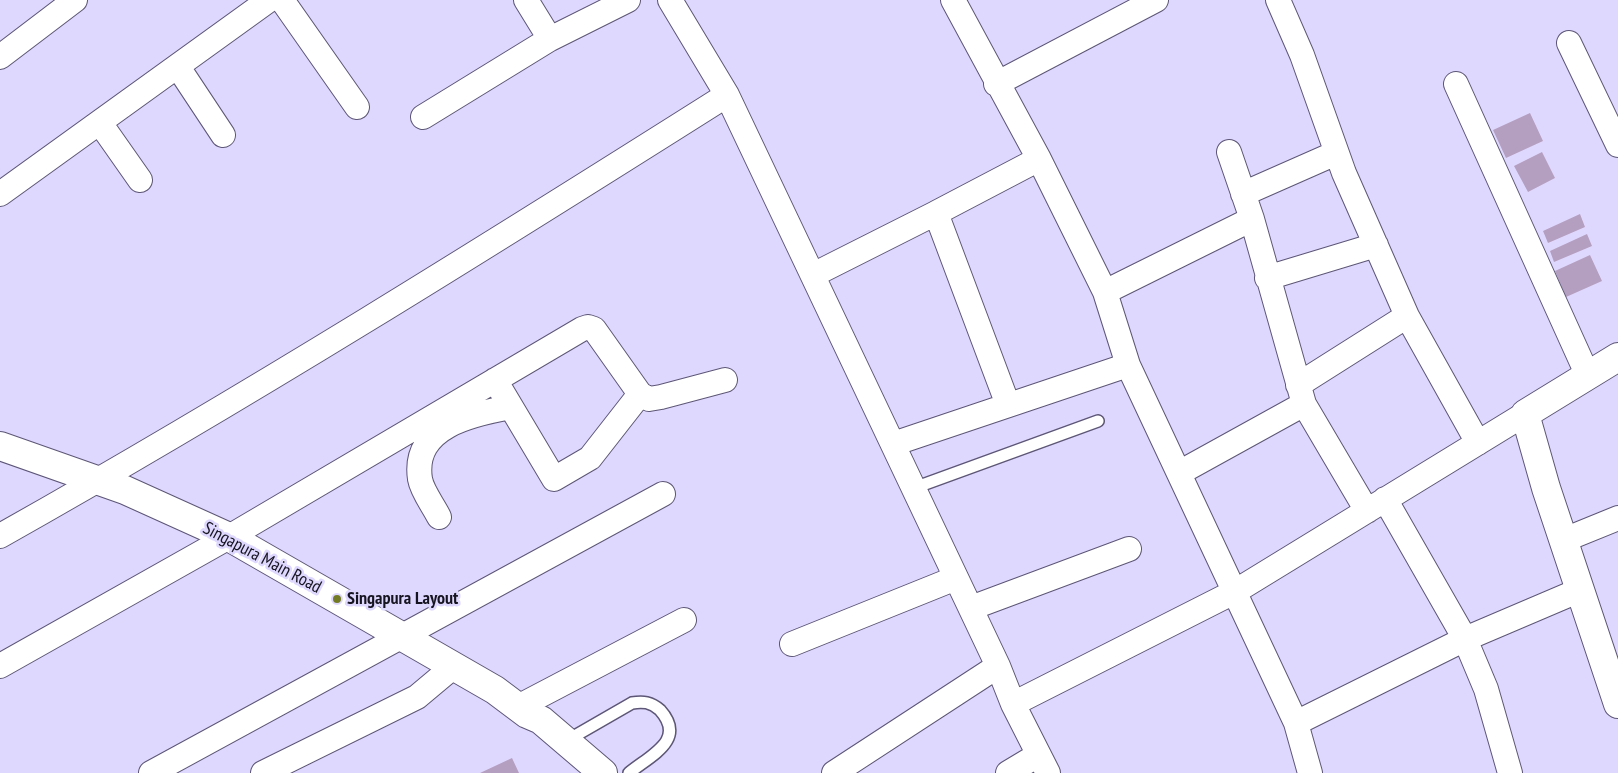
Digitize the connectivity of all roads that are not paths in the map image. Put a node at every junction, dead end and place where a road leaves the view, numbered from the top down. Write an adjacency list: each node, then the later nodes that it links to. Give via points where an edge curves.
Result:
1 (75, 0): 12 (street)
2 (269, 0): 13 (street)
3 (282, 0): 17 (street)
4 (526, 0): 10 (street)
5 (628, 0): 10 (street)
6 (670, 0): 16 (street)
7 (952, 0): 14 (street)
8 (1156, 0): 14 (street)
9 (1278, 0): 23 (street, via 1302,55)
10 (550, 39): 18 (street)
11 (1569, 43): 21 (street)
12 (0, 57)
13 (178, 67): 19 (street); 20 (street)
14 (996, 84): 24 (street)
15 (1456, 84): 37 (street)
16 (727, 95): 31 (street); 50 (street, via 466,260)
17 (357, 107)
18 (423, 117)
19 (100, 123): 25 (street); 26 (street)
20 (223, 135)
21 (1618, 145)
22 (1230, 152): 27 (street)
23 (1336, 153): 27 (street); 30 (street)
24 (1039, 159): 28 (street); 33 (street)
25 (140, 180)
26 (0, 194)
27 (1243, 194): 29 (street)
28 (936, 213): 31 (street); 42 (street)
29 (1252, 219): 32 (street); 33 (street)
30 (1376, 245): 32 (street); 34 (street)
31 (813, 276): 47 (street)
32 (1267, 278): 41 (street)
33 (1105, 292): 36 (street)
34 (1407, 316): 41 (street); 46 (street)
35 (1618, 357): 37 (street)
36 (1128, 365): 42 (street); 49 (street)
37 (1588, 376): 44 (street)
38 (495, 380): 40 (street, via 588,327 594,329); 43 (street); 57 (street)
39 (725, 380): 40 (street, via 661,398)
40 (640, 394): 43 (street, via 590,458 554,479)
41 (1301, 395): 49 (street); 53 (street)
42 (1008, 405): 47 (street)
43 (511, 407): 54 (street, via 488,411 446,426 432,436 424,448 420,480)
44 (1525, 414): 46 (street); 58 (street)
45 (1098, 421): 51 (lane)
46 (1478, 443): 53 (street)
47 (893, 444): 51 (street)
48 (0, 446): 50 (street, Singapura Main Road)
49 (1179, 474): 62 (street)
50 (98, 481): 56 (street); 57 (street, Singapura Main Road)
51 (914, 488): 60 (street)
52 (663, 494): 65 (street)
53 (1376, 505): 62 (street); 66 (street)
54 (439, 517)
55 (1618, 518): 58 (street)
56 (0, 536)
57 (229, 537): 65 (street, Singapura Main Road); 68 (street)
58 (1564, 540): 61 (street)
59 (1129, 549): 63 (street)
60 (956, 578): 63 (street); 67 (street)
61 (1580, 590): 66 (street); 72 (street)
62 (1236, 591): 71 (street); 74 (street)
63 (970, 608): 70 (street)
64 (684, 620): 73 (street)
65 (403, 637): 69 (street, Singapura Main Road); 78 (street)
66 (1465, 639): 74 (street); 84 (street, via 1486,689)
67 (792, 644)
68 (0, 666)
69 (454, 666): 73 (street, Singapura Main Road); 77 (street, via 417,697)
70 (998, 666): 71 (street); 81 (street)
71 (1013, 704): 76 (street)
72 (1618, 704)
73 (518, 707): 75 (street, Singapura Main Road, via 541,720)
74 (1296, 723): 83 (street)
75 (566, 741): 79 (street, Singapura Main Road); 80 (lane, via 632,703 640,701 654,705 672,728 671,735)
76 (1043, 764): 82 (street)
77 (277, 770)
78 (151, 773)
79 (603, 773)
80 (629, 773)
81 (834, 773)
82 (1008, 773)
83 (1310, 773)
84 (1510, 773)

